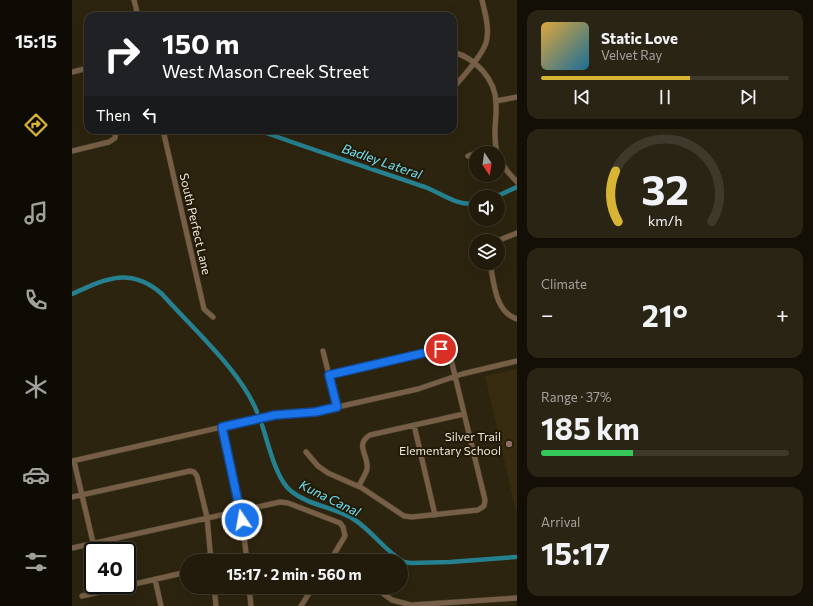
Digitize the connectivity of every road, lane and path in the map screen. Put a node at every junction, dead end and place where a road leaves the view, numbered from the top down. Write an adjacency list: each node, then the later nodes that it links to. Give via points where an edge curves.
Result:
1 (134, 0): 3 (street)
2 (482, 0): 5 (street, via 487,25 486,43)
3 (137, 12)
4 (457, 53): 5 (street)
5 (474, 62): 8 (street); 10 (street, via 490,82)
6 (84, 69): 7 (street)
7 (72, 72)
8 (457, 83)
9 (517, 97): 10 (street)
10 (496, 101): 13 (street, via 493,132)
11 (116, 134): 14 (street, via 115,138 109,142)
12 (164, 134): 20 (street, South Perfect Lane, via 204,310)
13 (496, 146)
14 (72, 151)
15 (505, 168): 16 (street)
16 (517, 182)
17 (517, 233): 18 (street)
18 (505, 238)
19 (492, 270): 21 (street, via 499,301 510,317)
20 (213, 317)
21 (517, 319)
22 (323, 350): 24 (street)
23 (517, 361): 25 (street)
24 (329, 375): 25 (street, via 441,349 447,350 450,355); 26 (street)
25 (455, 376): 26 (street, via 418,389); 27 (street)
26 (337, 407): 29 (street, via 315,412 275,415)
27 (464, 414): 28 (street); 36 (street, via 485,500 484,506 478,510)
28 (414, 425): 32 (street, via 370,435 364,439 362,445 367,470); 36 (street)
29 (222, 427): 31 (street); 35 (street)
30 (306, 452): 32 (street, via 328,473)
31 (73, 461): 33 (street)
32 (359, 486): 36 (street, via 404,516)
33 (82, 495): 34 (street); 37 (street, via 190,471 197,476); 38 (street)
34 (72, 497)
35 (240, 509): 37 (street); 43 (street); 44 (street, via 272,502 288,503 340,523 344,531 343,540)
36 (435, 515)
37 (207, 517): 39 (street); 42 (street)
38 (93, 542)
39 (97, 542)
40 (84, 545): 41 (street)
41 (72, 548)
42 (210, 554)
43 (246, 554)
44 (334, 554)
45 (180, 574): 46 (street)
46 (155, 579): 47 (street); 56 (street)
47 (136, 583)
48 (91, 594): 53 (street)
49 (215, 594): 57 (street)
50 (250, 594): 58 (street)
51 (309, 594): 59 (street)
52 (383, 594): 55 (street, via 401,603)
53 (82, 596)
54 (517, 598): 55 (street)
55 (443, 605)
56 (161, 606)
57 (216, 606)
58 (251, 606)
59 (301, 606)

